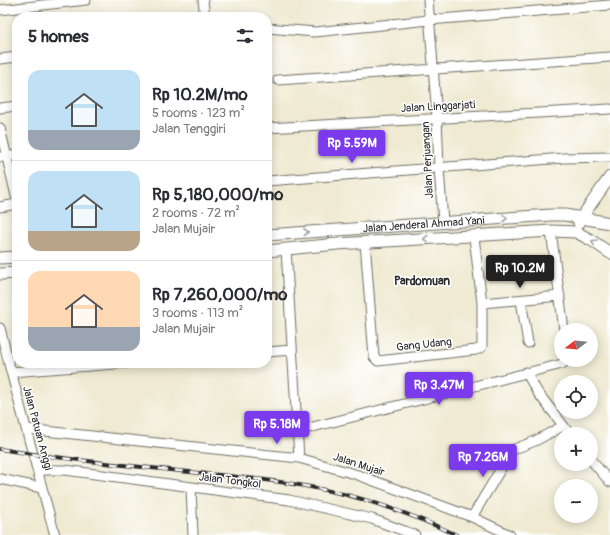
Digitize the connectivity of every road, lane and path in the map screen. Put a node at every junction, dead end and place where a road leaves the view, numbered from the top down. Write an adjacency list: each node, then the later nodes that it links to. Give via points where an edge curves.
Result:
1 (86, 0): 5 (street)
2 (203, 0): 6 (street)
3 (428, 0): 7 (street, Jalan Perjuangan)
4 (610, 5): 7 (street)
5 (0, 10)
6 (204, 12)
7 (429, 20): 8 (street, via 315,32); 12 (street, Jalan Perjuangan)
8 (272, 28)
9 (610, 57): 12 (street)
10 (12, 58): 11 (street)
11 (0, 59)
12 (433, 70): 13 (street); 17 (street, Jalan Perjuangan)
13 (278, 80)
14 (12, 107): 15 (street)
15 (0, 108)
16 (610, 109): 17 (street, Jalan Linggarjati)
17 (437, 118): 19 (street, Jalan Linggarjati); 22 (street, Jalan Perjuangan)
18 (0, 128): 20 (street)
19 (272, 128)
20 (4, 156): 25 (street)
21 (610, 157): 22 (street)
22 (439, 168): 24 (street); 29 (street, Jalan Perjuangan)
23 (610, 178): 28 (main road)
24 (272, 181)
25 (12, 183)
26 (12, 205): 27 (street)
27 (0, 207)
28 (581, 218): 29 (main road, Jalan Jenderal Ahmad Yani, one-way to 28, via 551,215); 30 (main road, Jalan Jenderal Ahmad Yani); 33 (main road)
29 (448, 222): 31 (main road, Jalan Jenderal Ahmad Yani); 36 (main road)
30 (610, 223)
31 (336, 230): 34 (main road, Jalan Jenderal Ahmad Yani, one-way to 31); 38 (main road)
32 (551, 231): 33 (main road, Jalan Jenderal Ahmad Yani); 35 (main road, Jalan Jenderal Ahmad Yani); 46 (street)
33 (576, 232): 41 (main road, one-way to 33)
34 (272, 235)
35 (474, 237): 36 (main road, Jalan Jenderal Ahmad Yani); 48 (street, Gang Udang)
36 (454, 238): 37 (main road, Jalan Jenderal Ahmad Yani, one-way to 37)
37 (365, 242): 38 (main road, Jalan Jenderal Ahmad Yani); 48 (street, Gang Udang, via 376,360 479,349 482,345)
38 (338, 244): 39 (main road, Jalan Jenderal Ahmad Yani)
39 (286, 249): 40 (main road, Jalan Jenderal Ahmad Yani); 52 (street)
40 (272, 250)
41 (610, 253)
42 (12, 257): 43 (main road)
43 (0, 258)
44 (12, 273): 45 (main road)
45 (0, 274)
46 (560, 296): 47 (street); 49 (street)
47 (521, 300): 48 (street); 51 (street)
48 (482, 303)
49 (563, 323)
50 (0, 328): 56 (street, Jalan Patuan Anggi)
51 (528, 343)
52 (292, 350): 53 (street); 60 (street)
53 (272, 352)
54 (554, 366): 57 (street)
55 (63, 368): 56 (street)
56 (11, 372): 59 (street, Jalan Patuan Anggi)
57 (526, 372): 58 (street); 60 (street)
58 (563, 426): 68 (street, via 512,450)
59 (26, 429): 61 (street, Jalan Mujair); 63 (street, Jalan Patuan Anggi)
60 (297, 431): 61 (street)
61 (299, 458): 68 (street, Jalan Mujair, via 358,475)
62 (598, 468): 65 (street)
63 (38, 470): 66 (street, Jalan Patuan Anggi); 67 (street, Jalan Tongkol, via 65,470)
64 (0, 479): 66 (street)
65 (610, 482)
66 (42, 488): 69 (street, Jalan Patuan Anggi)
67 (191, 488): 70 (street); 71 (street, Jalan Tongkol, via 289,500 372,519)
68 (472, 517): 72 (street, Jalan Mujair)
69 (55, 535)
70 (193, 535)
71 (415, 535)
72 (510, 535)

